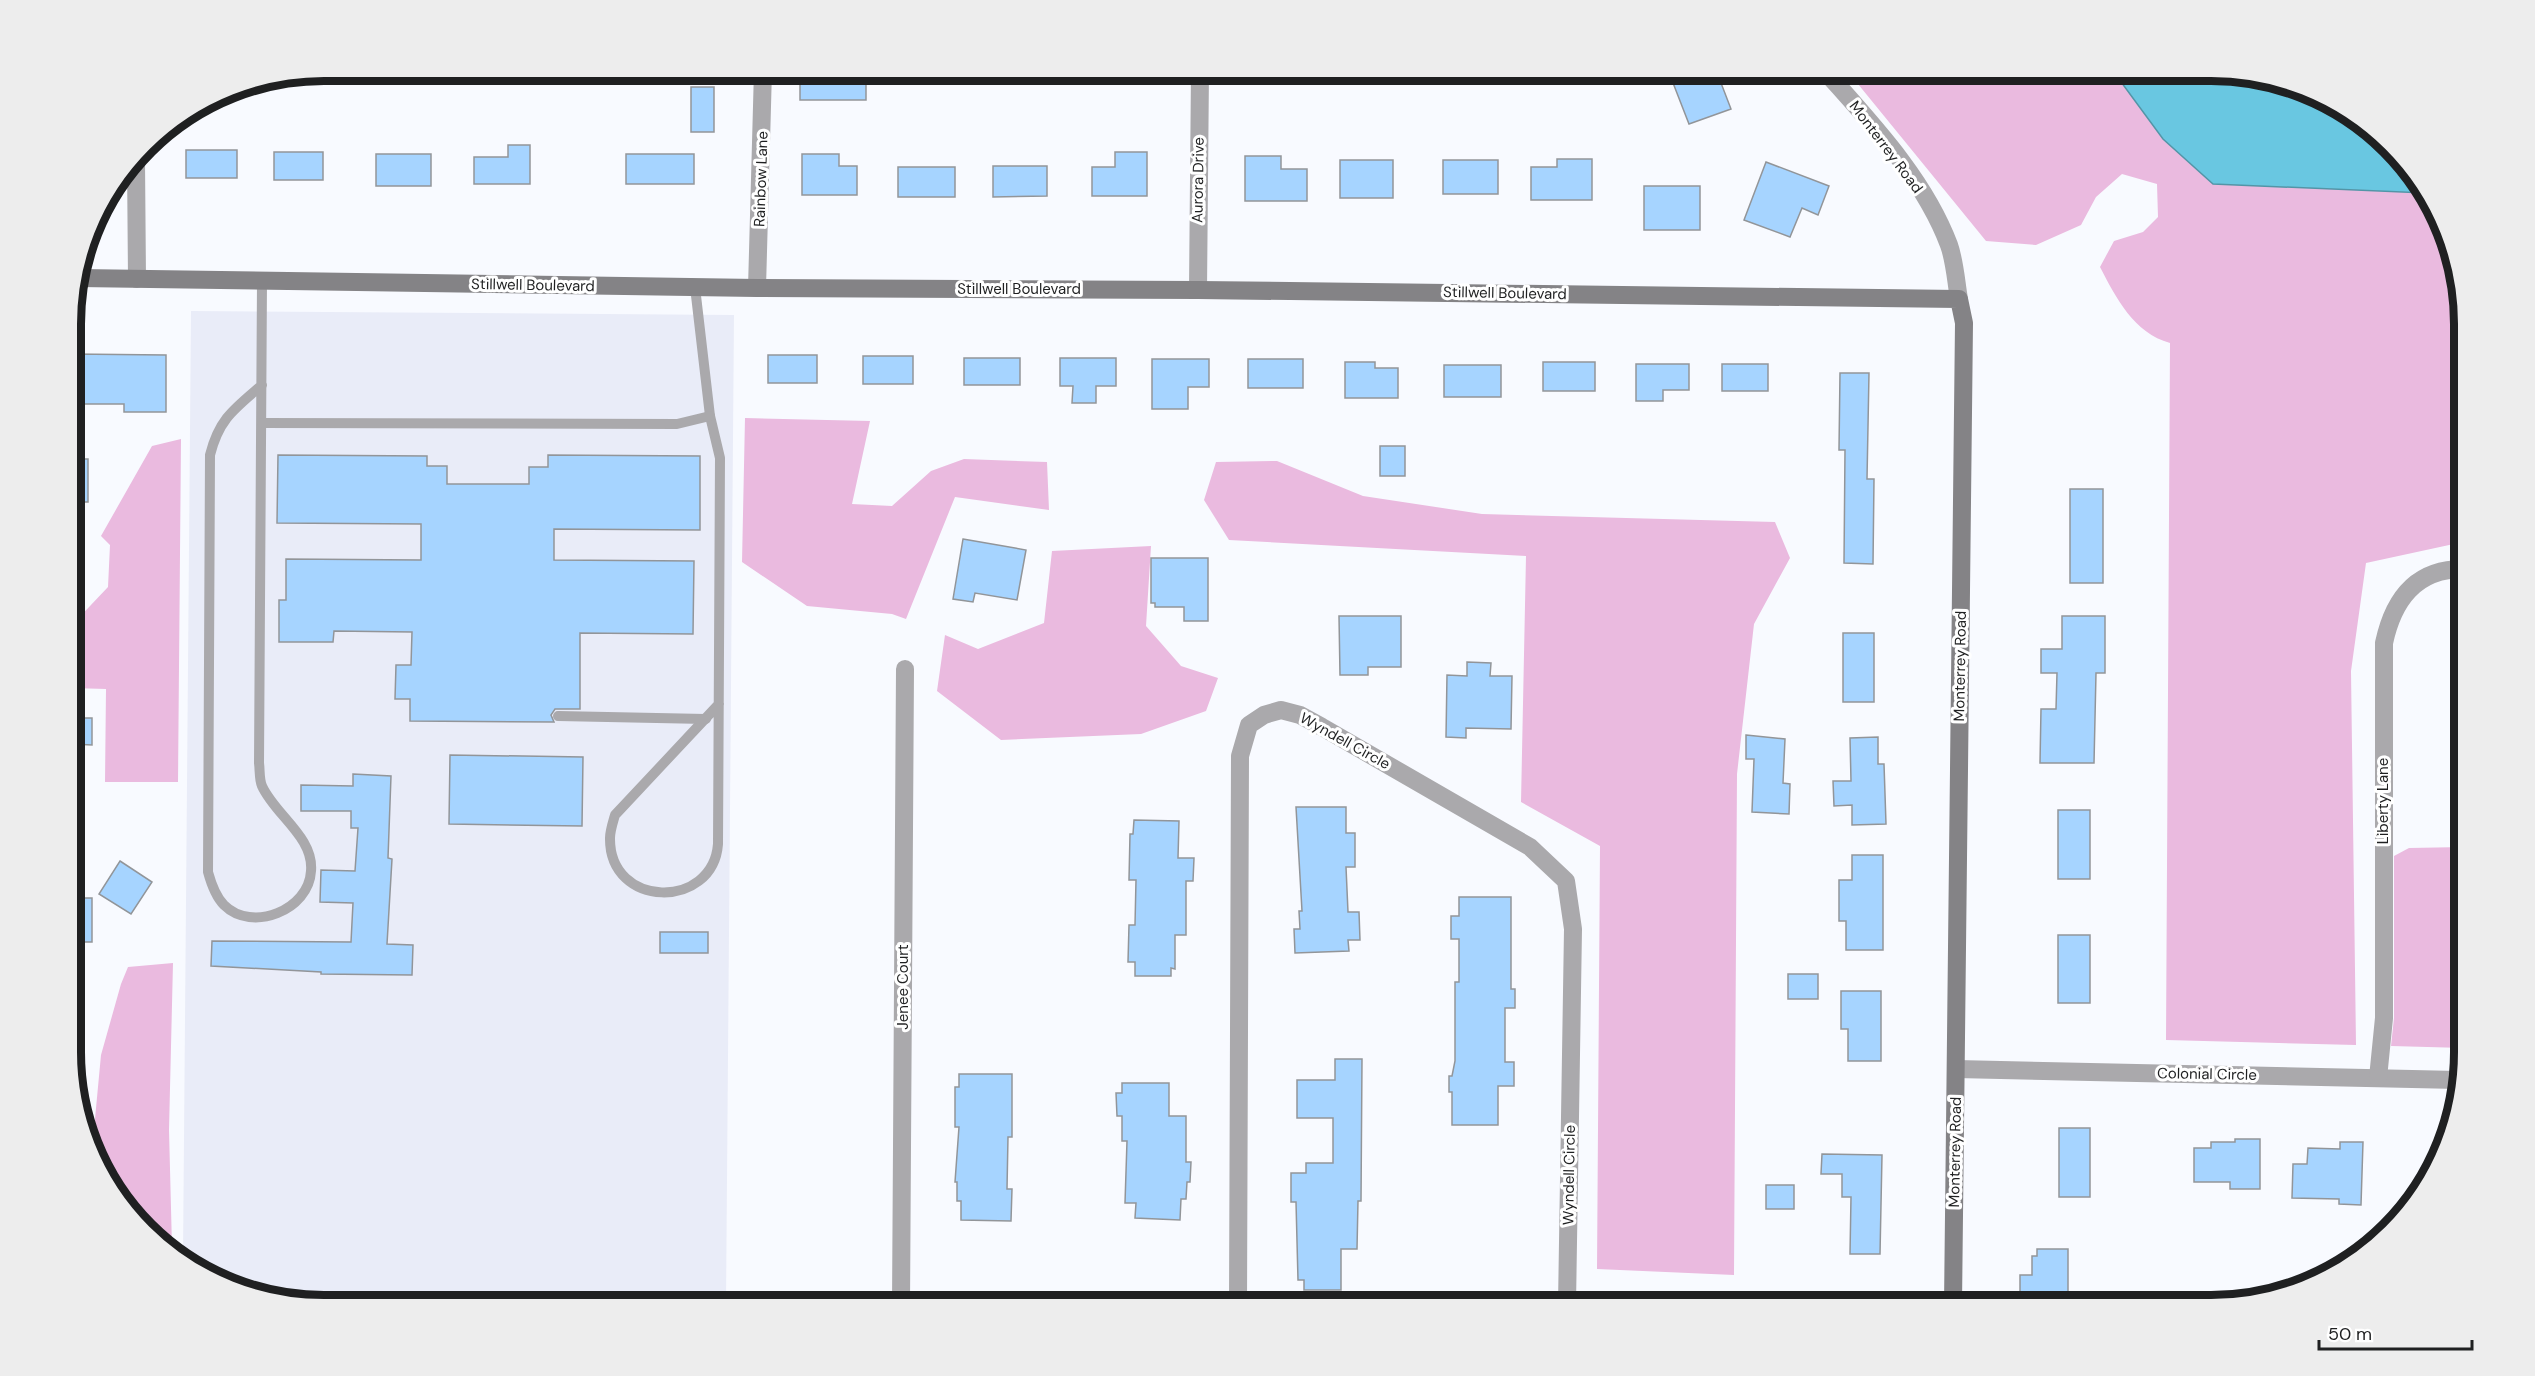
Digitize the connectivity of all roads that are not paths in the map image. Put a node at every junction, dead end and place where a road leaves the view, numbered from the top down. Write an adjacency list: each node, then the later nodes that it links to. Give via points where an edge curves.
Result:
1 (763, 81): 9 (street, Rainbow Lane)
2 (1200, 81): 10 (street, Aurora Drive)
3 (1834, 81): 11 (street, Monterrey Road, via 1873,125 1928,203 1949,246)
4 (136, 170): 6 (street)
5 (86, 278): 6 (street, Stillwell Boulevard)
6 (137, 279): 7 (street, Stillwell Boulevard)
7 (262, 281): 8 (street, Stillwell Boulevard); 12 (lane)
8 (695, 287): 9 (street, Stillwell Boulevard); 13 (lane)
9 (757, 288): 10 (street, Stillwell Boulevard)
10 (1198, 290): 11 (street, Stillwell Boulevard)
11 (1959, 300): 20 (street, Monterrey Road, via 1964,323)
12 (262, 385): 14 (lane); 14 (lane, via 226,416 210,455 208,872 223,904 234,913 251,917 267,917 284,910 309,884 312,869 308,850 261,783)
13 (710, 416): 14 (lane, via 677,424); 17 (lane, via 720,458)
14 (262, 423)
15 (2454, 571): 21 (street, Liberty Lane, via 2425,577 2402,596 2389,618 2384,643 2384,1018)
16 (905, 669): 23 (street, Jenee Court)
17 (719, 704): 19 (lane); 19 (lane, via 717,859 710,871 687,887 661,893 643,891 625,879 615,861 610,838 615,815)
18 (558, 716): 19 (lane)
19 (706, 719)
20 (1956, 1069): 21 (street, Colonial Circle); 26 (street, Monterrey Road)
21 (2378, 1078): 22 (street, Colonial Circle)
22 (2452, 1080)
23 (901, 1295)
24 (1238, 1295): 25 (street, Wyndell Circle, via 1240,756 1250,725 1281,710 1322,726 1530,847 1566,881 1573,929)
25 (1567, 1295)
26 (1953, 1295)

